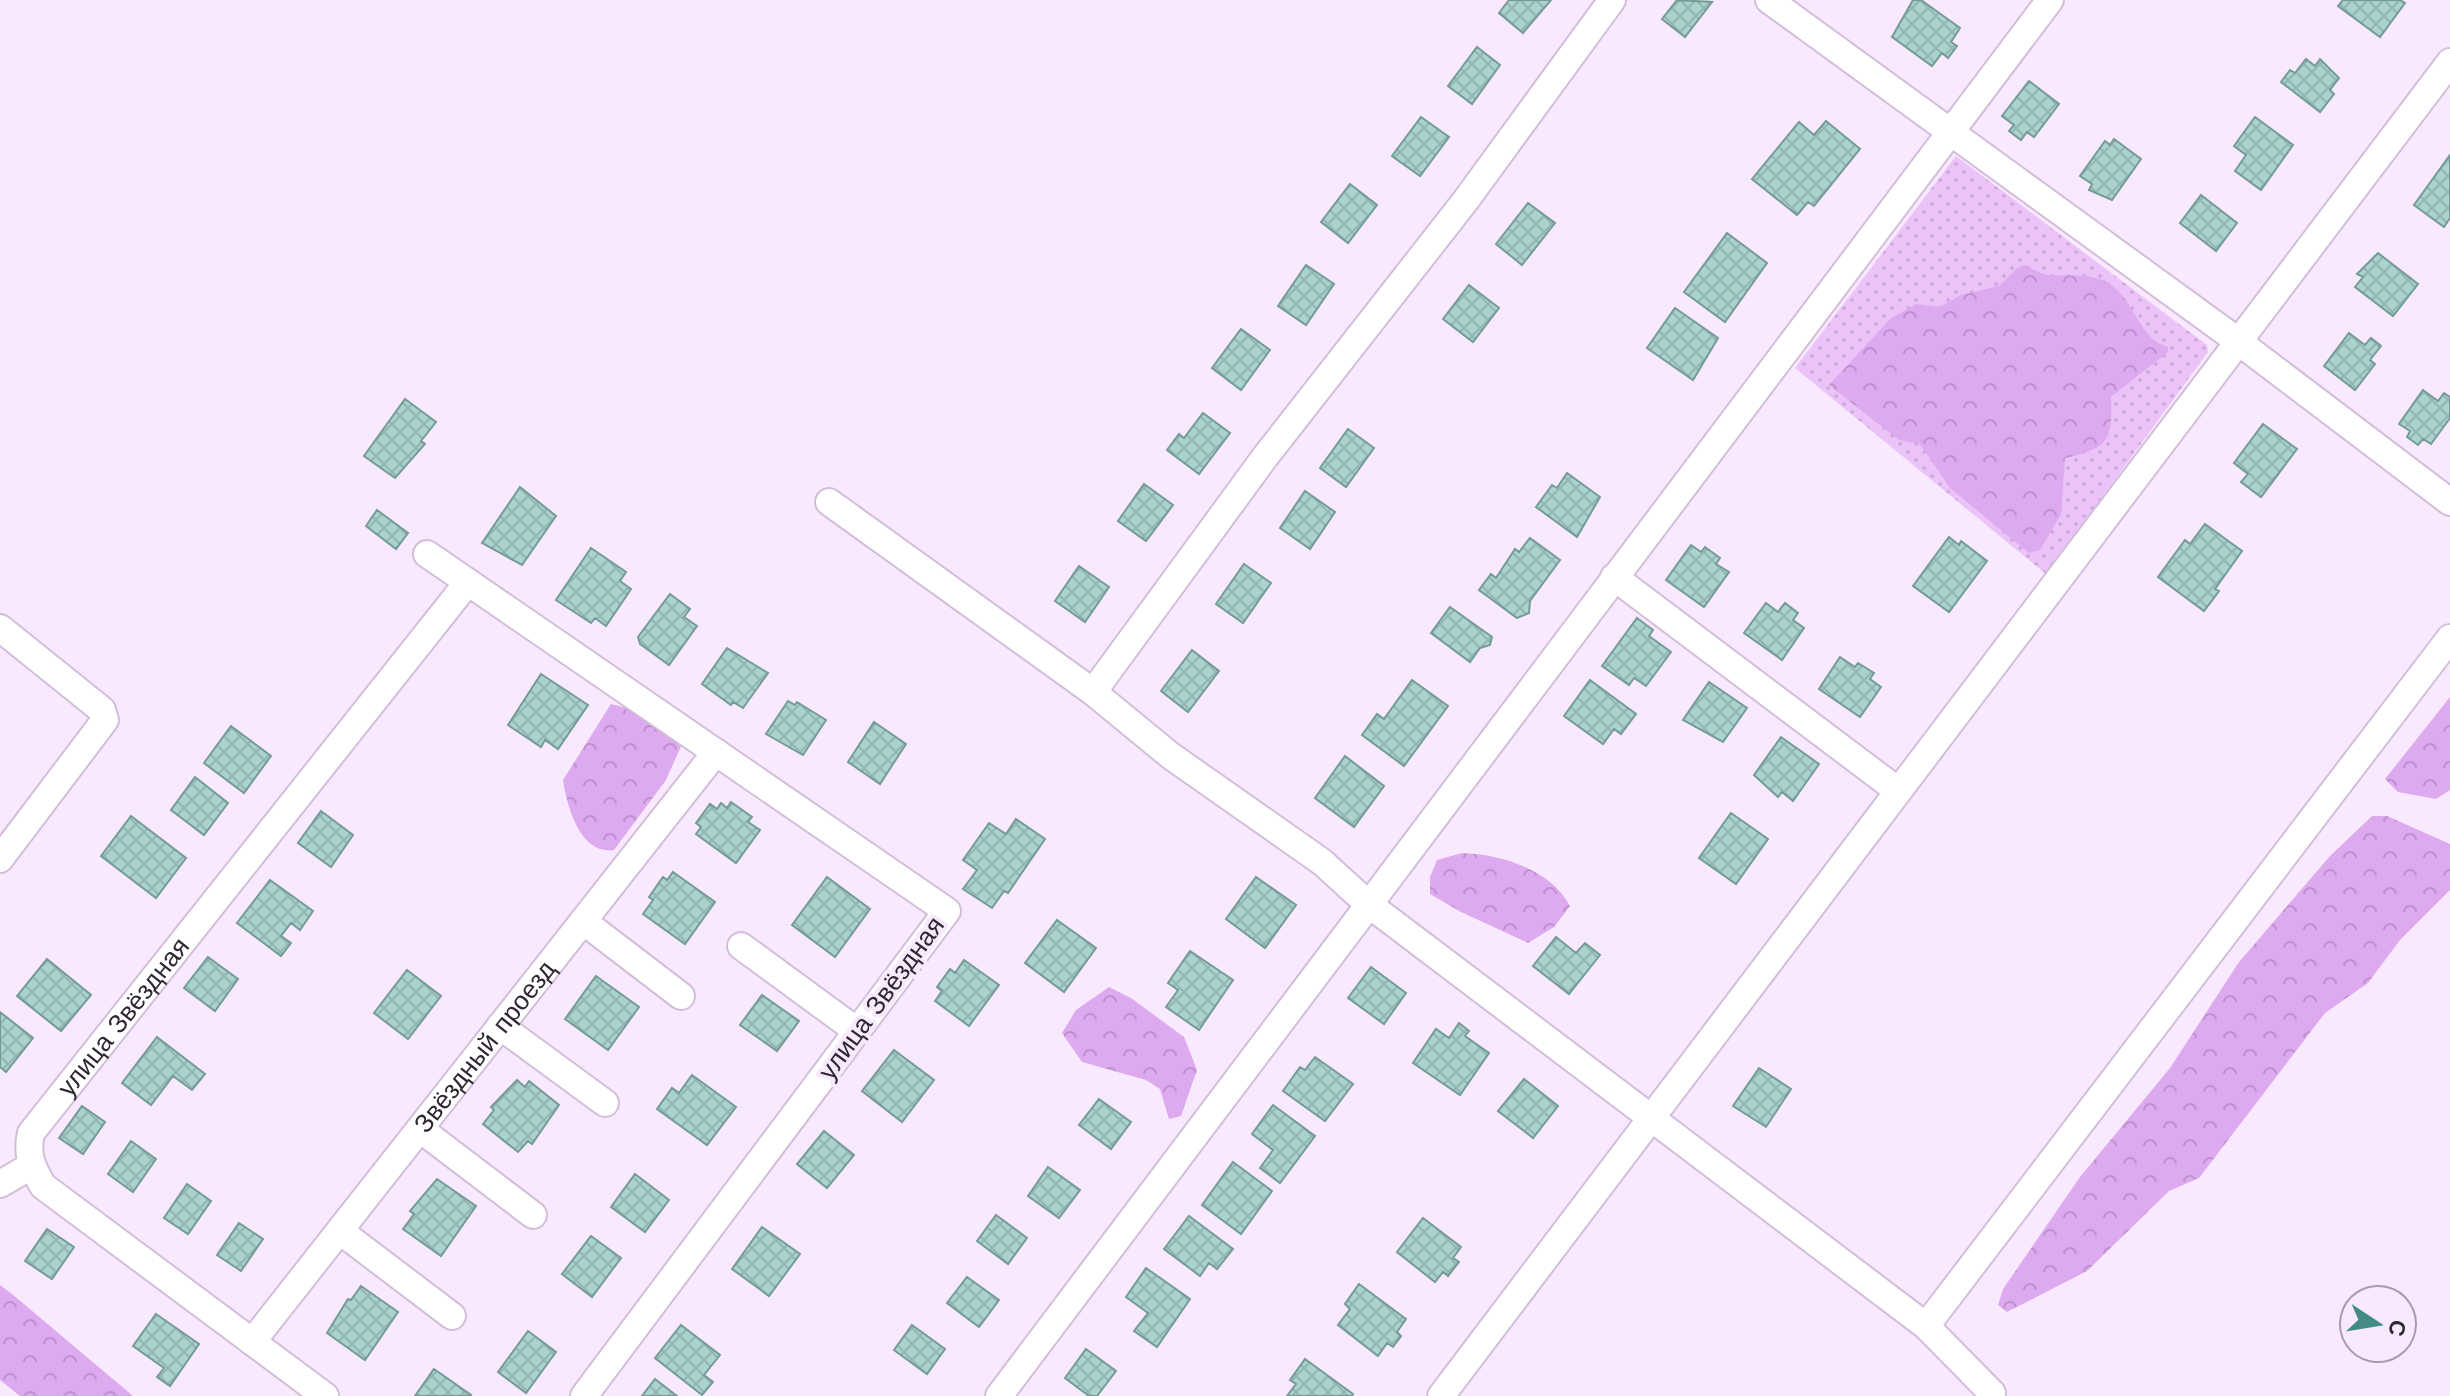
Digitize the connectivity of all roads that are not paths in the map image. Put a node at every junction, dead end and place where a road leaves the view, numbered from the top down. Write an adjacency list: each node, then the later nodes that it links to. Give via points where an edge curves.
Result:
1 (1612, 0): 14 (lane)
2 (1769, 0): 5 (lane)
3 (2050, 0): 5 (lane)
4 (2450, 62): 6 (lane)
5 (1951, 132): 6 (lane); 10 (lane)
6 (2238, 342): 8 (lane); 16 (lane)
7 (829, 502): 14 (lane)
8 (2450, 502)
9 (427, 554): 11 (lane, улица Звёздная)
10 (1614, 577): 16 (lane); 18 (lane)
11 (468, 582): 15 (lane, улица Звёздная); 27 (lane, улица Звёздная, via 31,1133)
12 (0, 628): 17 (lane, via 102,710 105,720)
13 (2450, 638): 32 (lane)
14 (1093, 692): 18 (lane, via 1171,756 1322,862)
15 (716, 752): 19 (lane, Звёздный проезд); 23 (lane, улица Звёздная, via 947,911)
16 (1897, 790): 25 (lane)
17 (0, 859)
18 (1367, 903): 25 (lane); 37 (lane)
19 (583, 921): 21 (lane); 22 (lane, Звёздный проезд)
20 (741, 946): 23 (lane)
21 (681, 996)
22 (500, 1026): 24 (lane); 26 (lane, Звёздный проезд)
23 (857, 1031): 36 (lane, улица Звёздная)
24 (605, 1103)
25 (1651, 1115): 32 (lane); 38 (lane)
26 (420, 1129): 29 (lane); 30 (lane, Звёздный проезд)
27 (31, 1166): 28 (lane); 33 (lane, via 43,1186)
28 (0, 1184)
29 (533, 1215)
30 (340, 1231): 31 (lane); 33 (lane, Звёздный проезд)
31 (452, 1316)
32 (1926, 1326): 34 (lane)
33 (252, 1342): 35 (lane)
34 (1992, 1393)
35 (325, 1396)
36 (584, 1396)
37 (999, 1396)
38 (1441, 1396)

